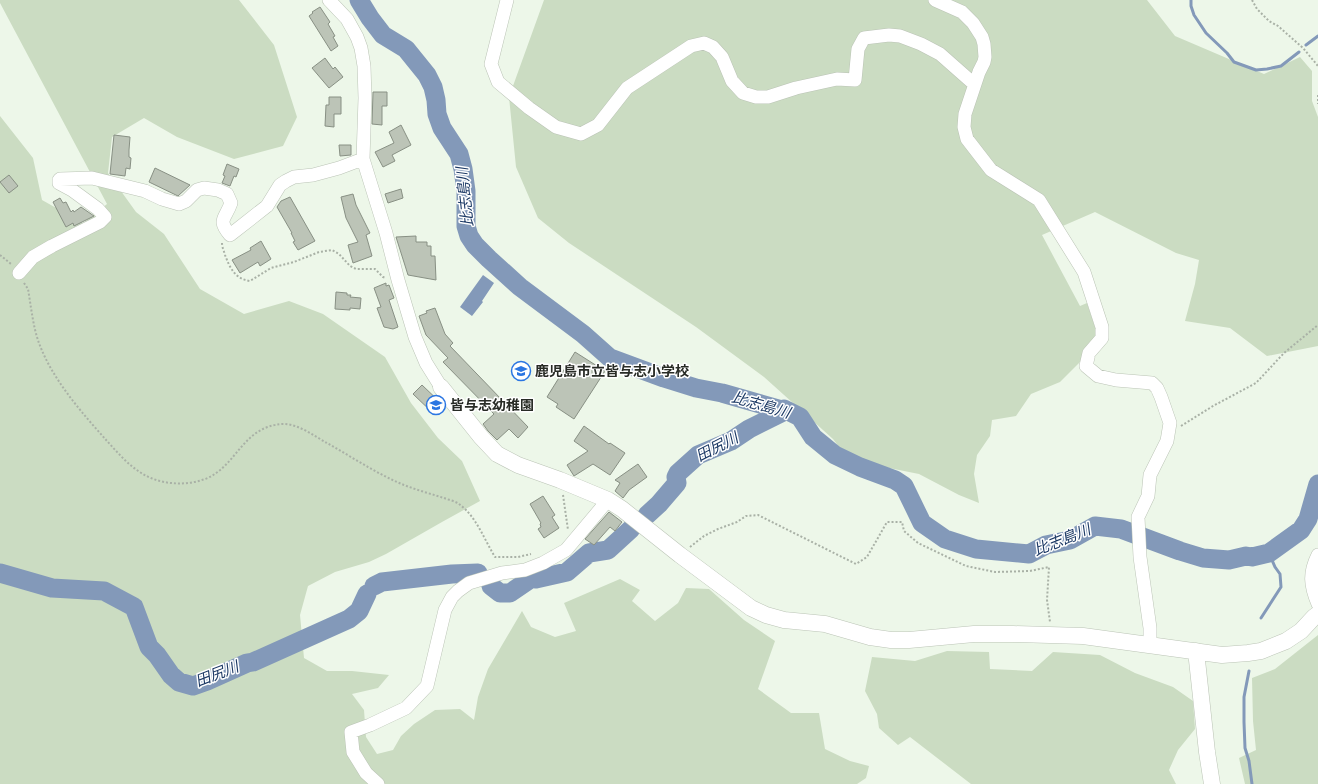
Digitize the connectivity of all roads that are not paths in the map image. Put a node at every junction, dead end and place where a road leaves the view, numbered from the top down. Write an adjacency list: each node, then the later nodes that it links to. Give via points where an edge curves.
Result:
1 (329, 0): 5 (street, via 347,19 362,48 365,98)
2 (507, 0): 4 (street, via 491,64 498,82 556,127 581,134 598,125 628,88 691,46 704,43 713,47 722,57 732,81 743,93 756,97 838,79 855,80 858,49 864,38 889,35 900,36 940,54)
3 (934, 0): 4 (street, via 962,12 982,37 985,57)
4 (974, 84): 12 (street, via 965,114 966,139 991,170 1039,200 1084,272 1102,327 1102,338 1089,353 1086,366 1098,376 1152,383 1157,388 1168,415 1170,423 1167,441 1150,475 1148,496 1138,517)
5 (363, 159): 6 (street, via 339,168 286,181 280,185 267,206 230,235 222,226 222,220 231,203 227,194 218,190 197,190 179,204 145,191 92,178 60,179 59,183 93,205 105,217 103,221 33,257); 7 (street, via 415,337 426,363)
6 (19, 273)
7 (441, 387): 8 (street, via 497,454 518,465)
8 (608, 500): 12 (street, via 750,608 784,620 824,624 891,640 974,634 1052,635 1083,636); 14 (street, via 566,550 525,570 502,573 469,583 452,597 445,610 427,686 406,708 351,732 353,752 366,773)
9 (1318, 555): 10 (street, via 1311,572 1311,580)
10 (1318, 604)
11 (1318, 614): 13 (street, via 1301,631 1286,641 1261,651 1222,655)
12 (1150, 645): 13 (street)
13 (1196, 651): 15 (street)
14 (378, 784)
15 (1212, 784)

